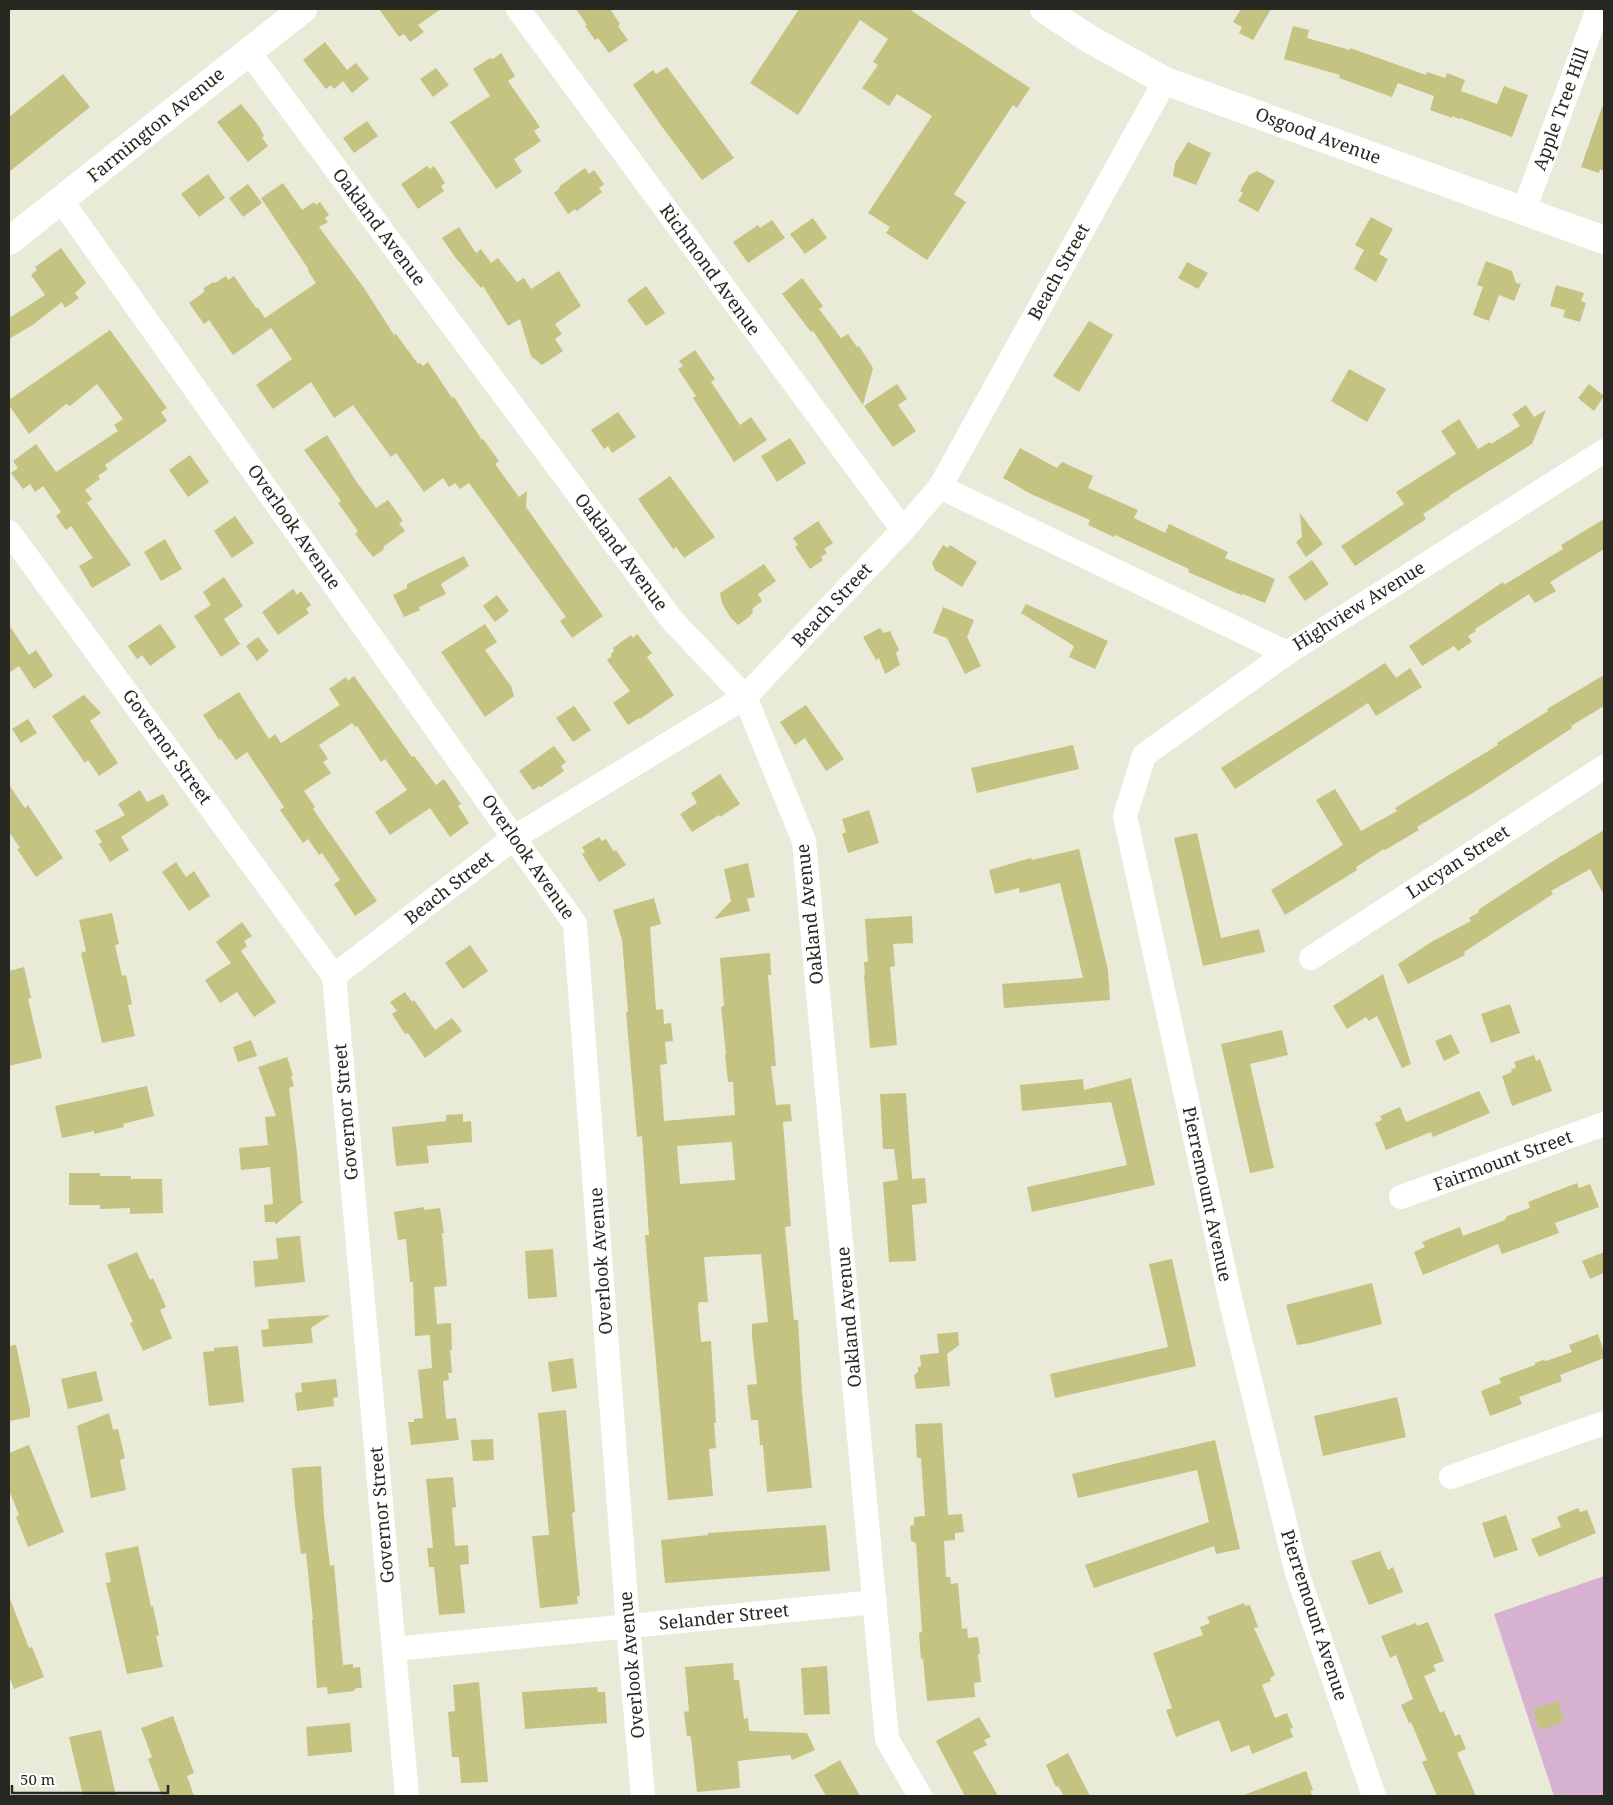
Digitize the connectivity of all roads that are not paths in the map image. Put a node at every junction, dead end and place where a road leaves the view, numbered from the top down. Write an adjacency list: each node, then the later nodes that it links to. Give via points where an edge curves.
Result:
1 (303, 9): 5 (street, Farmington Avenue)
2 (518, 9): 13 (street, Richmond Avenue)
3 (1044, 9): 6 (street, Osgood Avenue)
4 (1598, 9): 8 (street, Apple Tree Hill)
5 (248, 51): 7 (street, Farmington Avenue); 16 (street, Oakland Avenue, via 672,620)
6 (1165, 81): 8 (street, Osgood Avenue); 12 (street, Beach Street)
7 (61, 200): 10 (street, Farmington Avenue); 18 (street, Overlook Avenue)
8 (1524, 210): 9 (street, Osgood Avenue)
9 (1604, 240)
10 (9, 241)
11 (1604, 451): 15 (street, Highview Avenue)
12 (940, 487): 13 (street, Beach Street); 15 (street, Highview Avenue)
13 (903, 530): 16 (street, Beach Street)
14 (9, 532): 20 (street, Governor Street)
15 (1286, 652): 31 (street, Pierremount Avenue, via 1144,755 1125,816 1231,1302 1297,1573)
16 (745, 697): 18 (street, Beach Street); 25 (street, Oakland Avenue, via 804,841)
17 (1604, 767): 19 (street, Lucyan Street)
18 (515, 838): 20 (street, Beach Street); 26 (street, Overlook Avenue, via 576,924)
19 (1311, 958)
20 (334, 976): 27 (street, Governor Street)
21 (1604, 1124): 22 (street, Fairmount Street)
22 (1401, 1197)
23 (1604, 1422): 24 (street)
24 (1451, 1477)
25 (875, 1602): 26 (street, Selander Street); 30 (street, Oakland Avenue, via 887,1738)
26 (628, 1626): 27 (street, Selander Street); 29 (street, Overlook Avenue)
27 (394, 1649): 28 (street, Governor Street)
28 (407, 1796)
29 (643, 1796)
30 (920, 1796)
31 (1374, 1796)

